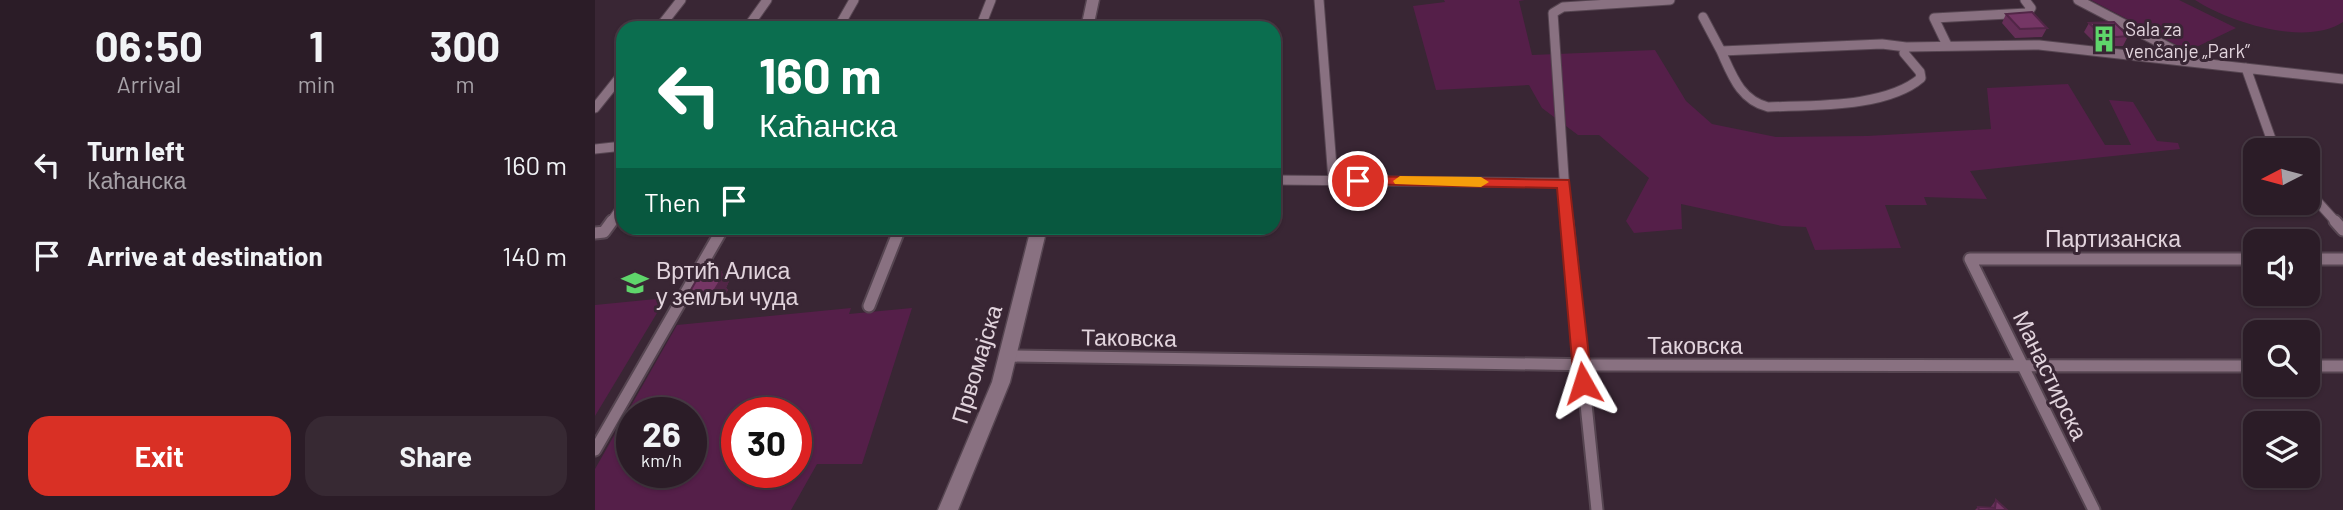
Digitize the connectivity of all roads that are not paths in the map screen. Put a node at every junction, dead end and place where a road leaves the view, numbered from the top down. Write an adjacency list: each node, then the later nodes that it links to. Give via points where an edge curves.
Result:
1 (681, 0): 11 (street)
2 (767, 0): 12 (street)
3 (854, 0): 13 (street)
4 (991, 0): 14 (street)
5 (1093, 0): 15 (street)
6 (1319, 0): 28 (street)
7 (1670, 0): 29 (street, via 1563,7 1553,13)
8 (2025, 0): 16 (street, via 2031,8 2027,13 1934,18)
9 (2078, 0): 19 (street)
10 (1703, 17): 18 (street)
11 (664, 21)
12 (752, 21)
13 (842, 21)
14 (983, 21)
15 (1088, 21)
16 (1947, 45): 17 (street); 19 (street, via 2039,45)
17 (1906, 47): 18 (street, via 1830,45); 18 (street, via 1904,53 1921,78 1912,86 1868,100 1768,107 1744,96)
18 (1721, 51)
19 (2200, 62): 20 (street)
20 (2246, 68): 21 (street); 24 (street)
21 (2343, 79)
22 (616, 82): 23 (street)
23 (595, 108)
24 (2271, 138)
25 (616, 147): 26 (street)
26 (595, 149)
27 (1281, 180): 28 (street)
28 (1333, 180): 29 (street)
29 (1563, 183): 43 (street)
30 (2321, 205): 32 (street)
31 (616, 215): 33 (street, via 604,232)
32 (2343, 230)
33 (595, 233)
34 (719, 235): 48 (street)
35 (897, 235): 41 (street)
36 (1037, 235): 42 (street, Првомајска)
37 (1970, 259): 38 (street, Партизанска); 47 (street, Манастирска)
38 (2243, 259)
39 (2320, 259): 40 (street)
40 (2343, 260)
41 (869, 306)
42 (1009, 356): 43 (street, Таковска); 49 (street, Првомајска)
43 (1581, 365): 47 (street, Таковска); 50 (street)
44 (2243, 366): 47 (street, Таковска)
45 (2320, 366): 46 (street)
46 (2343, 366)
47 (2024, 367): 51 (street, Манастирска)
48 (595, 450)
49 (948, 510)
50 (1597, 510)
51 (2094, 510)

